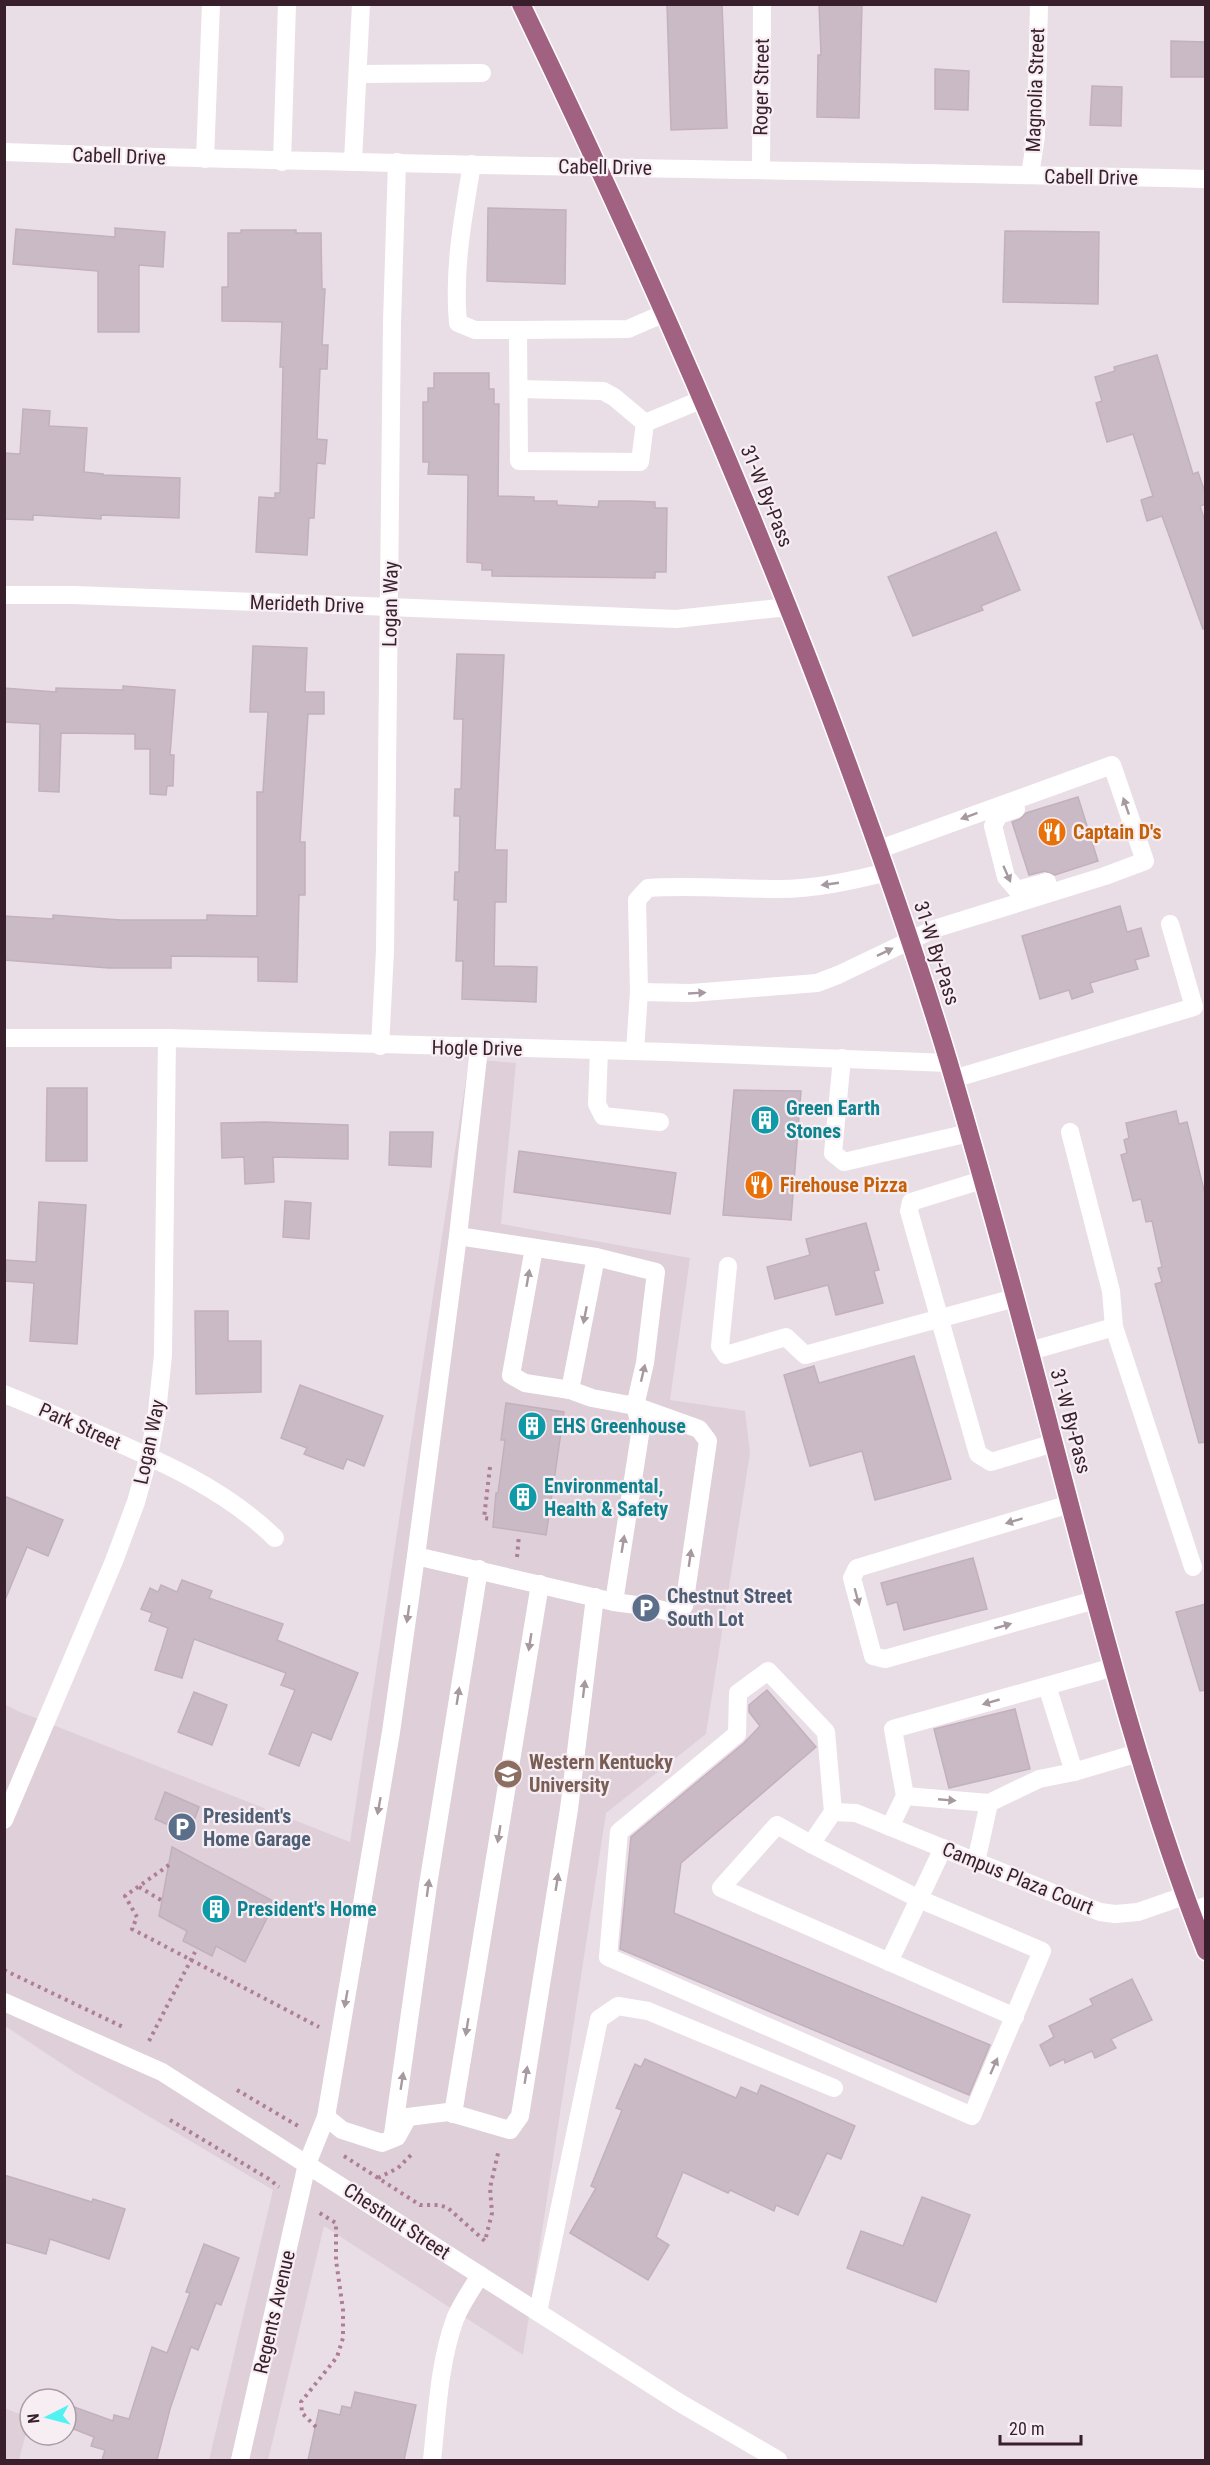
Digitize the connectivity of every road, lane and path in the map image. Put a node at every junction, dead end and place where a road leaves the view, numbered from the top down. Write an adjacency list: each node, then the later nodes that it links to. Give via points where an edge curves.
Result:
1 (211, 4): 10 (street)
2 (286, 4): 12 (street)
3 (361, 4): 8 (street)
4 (521, 4): 15 (main road, 31-W By-Pass)
5 (762, 4): 16 (street, Roger Street)
6 (1039, 4): 17 (street, Magnolia Street, via 1036,136)
7 (482, 73): 8 (street)
8 (358, 74): 11 (street)
9 (4, 152): 10 (street, Cabell Drive)
10 (205, 159): 12 (street, Cabell Drive)
11 (353, 161): 12 (street, Cabell Drive); 13 (street, Cabell Drive)
12 (282, 162)
13 (398, 162): 14 (street, Cabell Drive); 25 (street, Logan Way, via 392,322)
14 (472, 164): 15 (street, Cabell Drive); 20 (street, via 455,292 458,323 475,330)
15 (599, 167): 16 (street, Cabell Drive); 19 (main road, 31-W By-Pass)
16 (761, 169): 17 (street, Cabell Drive)
17 (1030, 175): 18 (street, Cabell Drive)
18 (1206, 179)
19 (665, 313): 20 (street, via 628,329); 22 (main road, 31-W By-Pass)
20 (518, 330): 21 (street)
21 (519, 389): 23 (street, via 603,391); 23 (street, via 519,461 640,462)
22 (703, 399): 23 (street); 26 (main road, 31-W By-Pass)
23 (645, 423)
24 (4, 595): 25 (street, Merideth Drive)
25 (390, 607): 26 (street, Merideth Drive, via 676,619); 36 (street, Logan Way)
26 (788, 607): 28 (main road, 31-W By-Pass)
27 (1088, 774): 28 (street, one-way to 28); 30 (street, one-way to 27, via 1145,861 1112,765); 30 (street, one-way to 30, via 1075,790 999,815 993,826 1006,877 1017,890 1079,873)
28 (880, 849): 29 (main road, 31-W By-Pass)
29 (887, 872): 32 (main road, 31-W By-Pass); 33 (street, one-way to 33, via 832,885 779,889 648,888 637,900)
30 (1105, 876): 32 (street)
31 (1170, 924): 41 (street, Hogle Drive, via 1194,1007)
32 (909, 940): 33 (street, one-way to 32, via 806,986 838,975); 41 (main road, 31-W By-Pass)
33 (639, 992): 39 (street)
34 (4, 1038): 35 (street, Hogle Drive)
35 (167, 1038): 36 (street, Hogle Drive); 58 (street, Logan Way, via 163,1355)
36 (380, 1046): 37 (street, Hogle Drive)
37 (479, 1048): 38 (street, Hogle Drive); 46 (street, Regents Avenue)
38 (599, 1050): 39 (street, Hogle Drive); 42 (street, via 597,1104 603,1116)
39 (635, 1051): 40 (street, Hogle Drive)
40 (842, 1058): 41 (street, Hogle Drive); 44 (street, via 833,1153 844,1162)
41 (951, 1071): 44 (main road, 31-W By-Pass)
42 (660, 1122)
43 (1070, 1132): 52 (street, via 1111,1291)
44 (969, 1133): 45 (main road, 31-W By-Pass)
45 (982, 1180): 50 (main road, 31-W By-Pass); 51 (street, via 911,1202 909,1211)
46 (459, 1236): 47 (street); 64 (street, Regents Avenue)
47 (534, 1248): 48 (street); 54 (street, one-way to 47, via 525,1383 511,1375)
48 (596, 1257): 54 (street, one-way to 54); 56 (street, one-way to 48, via 645,1363 656,1272)
49 (728, 1266): 51 (street, via 720,1346 726,1354 786,1337 805,1355)
50 (1015, 1298): 51 (street); 53 (main road, 31-W By-Pass)
51 (940, 1320): 57 (street, via 978,1454 991,1462)
52 (1114, 1327): 53 (street); 66 (street)
53 (1030, 1351): 57 (main road, 31-W By-Pass)
54 (570, 1390): 56 (street)
55 (4, 1394): 58 (street, Park Street)
56 (635, 1406): 71 (street, one-way to 56, via 641,1428); 71 (street, one-way to 56, via 673,1613 684,1606 708,1441 699,1429)
57 (1054, 1443): 60 (main road, 31-W By-Pass)
58 (149, 1456): 63 (street, Park Street, via 217,1492); 79 (street, Logan Way, via 114,1561)
59 (490, 1467): 61 (path, via 484,1518)
60 (1070, 1504): 70 (main road, 31-W By-Pass); 70 (street, one-way to 70, via 856,1568 852,1578 873,1656 885,1659)
61 (491, 1519)
62 (519, 1536): 65 (path)
63 (275, 1538)
64 (416, 1556): 67 (street); 99 (street, Regents Avenue, one-way to 99, via 391,1732)
65 (516, 1564)
66 (1193, 1567)
67 (479, 1569): 68 (street); 102 (street, one-way to 67)
68 (540, 1584): 69 (street); 98 (street, one-way to 98)
69 (595, 1597): 71 (street); 101 (street, one-way to 69, via 520,2116 569,1809)
70 (1095, 1600): 72 (main road, 31-W By-Pass)
71 (614, 1602)
72 (1114, 1667): 73 (street); 74 (main road, 31-W By-Pass)
73 (1047, 1686): 75 (street); 76 (street, one-way to 76, via 893,1729)
74 (1138, 1753): 75 (street); 88 (main road, 31-W By-Pass)
75 (1074, 1772): 77 (street, via 1039,1779)
76 (905, 1796): 77 (street, one-way to 77); 80 (street)
77 (989, 1803): 83 (street)
78 (833, 1812): 80 (street, Campus Plaza Court, via 856,1813); 81 (street); 94 (street, one-way to 94, via 826,1732 768,1671 738,1693 737,1734 619,1832 608,1958 972,2116)
79 (4, 1820)
80 (890, 1827): 82 (street, Campus Plaza Court)
81 (811, 1844): 86 (street); 92 (street, via 777,1825 721,1888)
82 (943, 1848): 83 (street, Campus Plaza Court); 86 (street)
83 (976, 1862): 88 (street, Campus Plaza Court, via 1100,1912 1115,1914)
84 (169, 1865): 85 (path)
85 (139, 1887): 87 (path); 91 (path, via 125,1896 137,1917 132,1929)
86 (919, 1899): 92 (street); 94 (street, via 1042,1951)
87 (161, 1900)
88 (1193, 1905): 89 (main road, 31-W By-Pass)
89 (1206, 1951)
90 (195, 1952): 91 (path)
91 (191, 1959): 95 (path); 96 (path)
92 (889, 1962): 94 (street)
93 (4, 2002): 104 (street, Chestnut Street, via 162,2072)
94 (1016, 2017)
95 (320, 2028)
96 (149, 2040)
97 (834, 2088): 108 (street, via 648,2011 618,2006 599,2019)
98 (453, 2114): 101 (street); 102 (street, via 408,2117)
99 (326, 2117): 102 (street, via 342,2130 362,2138 382,2143); 104 (street, Regents Avenue)
100 (170, 2120): 105 (path)
101 (506, 2135): 103 (path, via 490,2188 492,2212 485,2241 448,2208 420,2205)
102 (392, 2139)
103 (353, 2162)
104 (307, 2164): 107 (street, Chestnut Street); 110 (street, Regents Avenue)
105 (278, 2187)
106 (319, 2213): 109 (path, via 336,2223 336,2260 344,2310 343,2338 337,2357 301,2402 302,2413)
107 (480, 2275): 108 (street, Chestnut Street); 111 (street, via 456,2317 449,2341)
108 (538, 2312): 112 (street, Chestnut Street)
109 (316, 2427)
110 (240, 2460)
111 (432, 2460)
112 (778, 2460)

